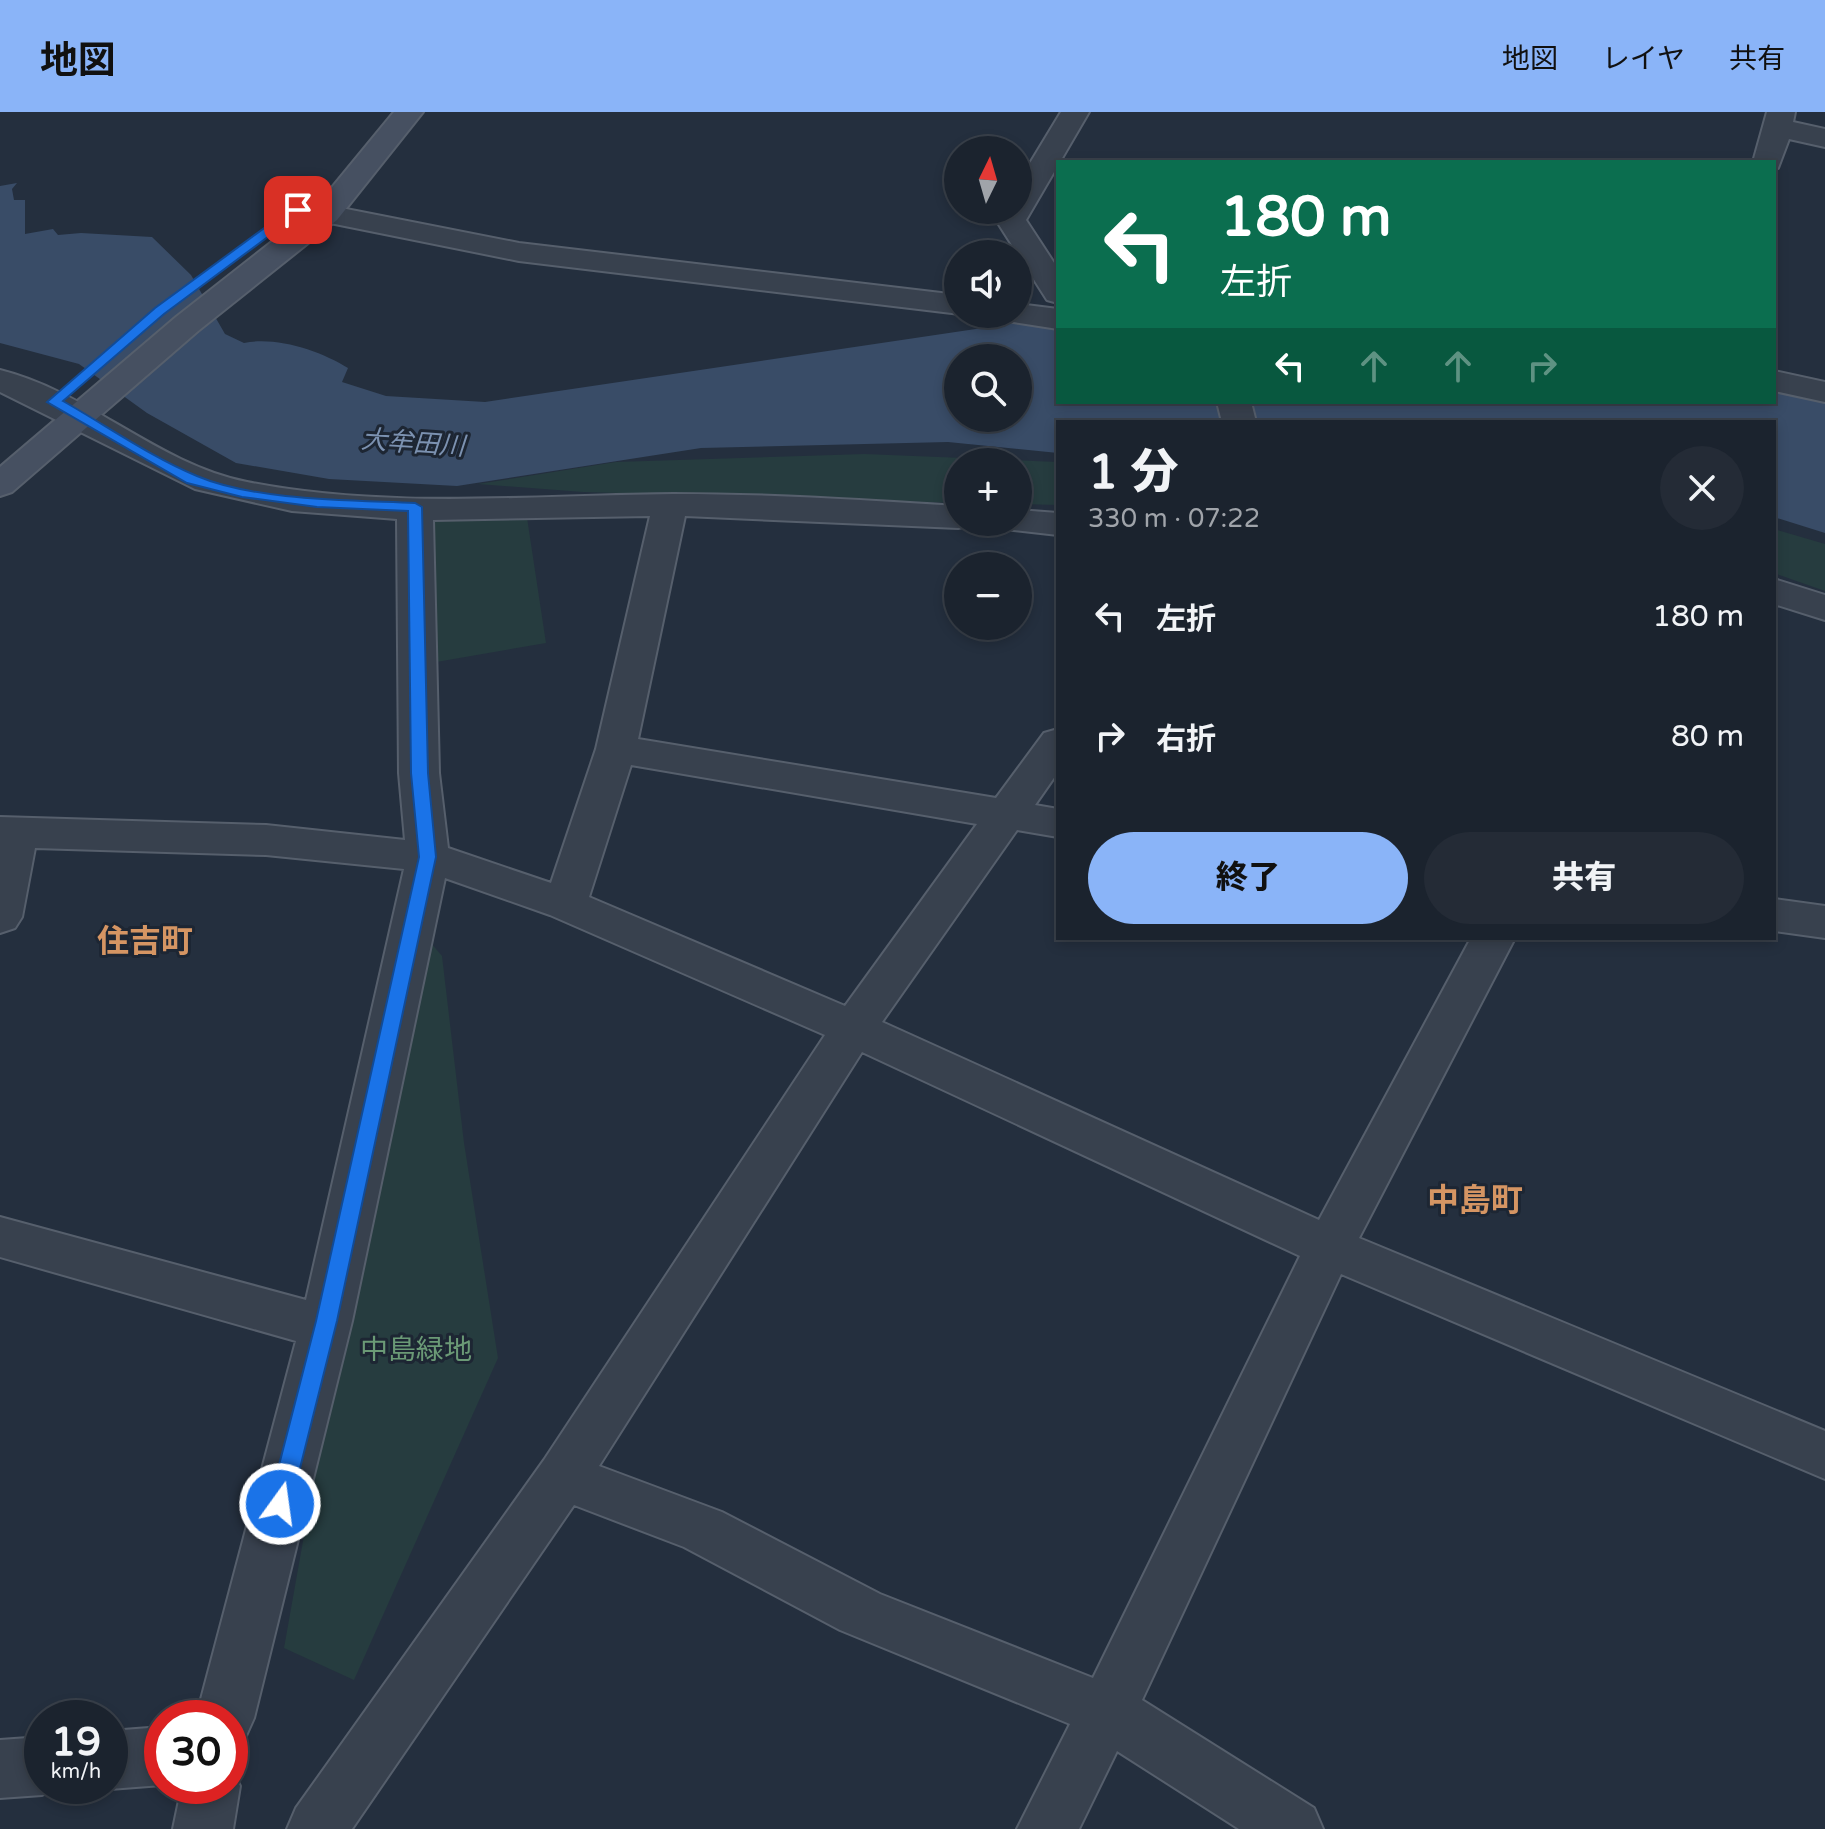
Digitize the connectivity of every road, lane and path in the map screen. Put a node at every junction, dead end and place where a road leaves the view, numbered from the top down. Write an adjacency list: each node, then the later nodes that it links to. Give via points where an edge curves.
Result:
1 (379, 112): 13 (street, via 298,210)
2 (409, 112): 8 (street)
3 (1075, 112): 7 (street)
4 (1780, 120): 5 (street); 6 (street)
5 (1825, 138)
6 (1769, 160)
7 (1032, 184)
8 (326, 214): 11 (street, via 519,252); 13 (street)
9 (1014, 224): 10 (street)
10 (1056, 290)
11 (944, 303)
12 (1032, 316): 14 (street)
13 (174, 318): 18 (street)
14 (1056, 319)
15 (0, 380): 18 (street)
16 (1776, 381): 17 (street)
17 (1825, 392)
18 (77, 400): 19 (street); 20 (street); 22 (street, via 192,480 317,503)
19 (0, 452)
20 (0, 485)
21 (670, 505): 22 (street); 23 (street, via 823,507); 29 (street)
22 (415, 507): 33 (street, via 419,773)
23 (944, 516)
24 (1032, 522): 25 (street)
25 (1056, 524)
26 (1776, 592): 27 (street)
27 (1825, 608)
28 (1056, 745): 30 (street)
29 (616, 749): 30 (street); 34 (street)
30 (1004, 816): 31 (street); 39 (street)
31 (1056, 823)
32 (8, 832): 33 (street, via 266,840); 36 (street)
33 (428, 857): 34 (street); 42 (street)
34 (565, 904): 39 (street)
35 (1776, 915): 37 (street)
36 (0, 917)
37 (1825, 922)
38 (1492, 940): 41 (street)
39 (853, 1028): 41 (street); 44 (street)
40 (0, 1237): 42 (street, via 304,1322)
41 (1329, 1247): 43 (street); 46 (street)
42 (327, 1321): 45 (street)
43 (1825, 1455)
44 (563, 1477): 46 (street, via 703,1529 860,1612); 51 (street)
45 (230, 1700)
46 (1107, 1711): 52 (street); 53 (street)
47 (24, 1767): 48 (street)
48 (0, 1769)
49 (208, 1804): 50 (street)
50 (203, 1829)
51 (317, 1829)
52 (1047, 1829)
53 (1293, 1829)

